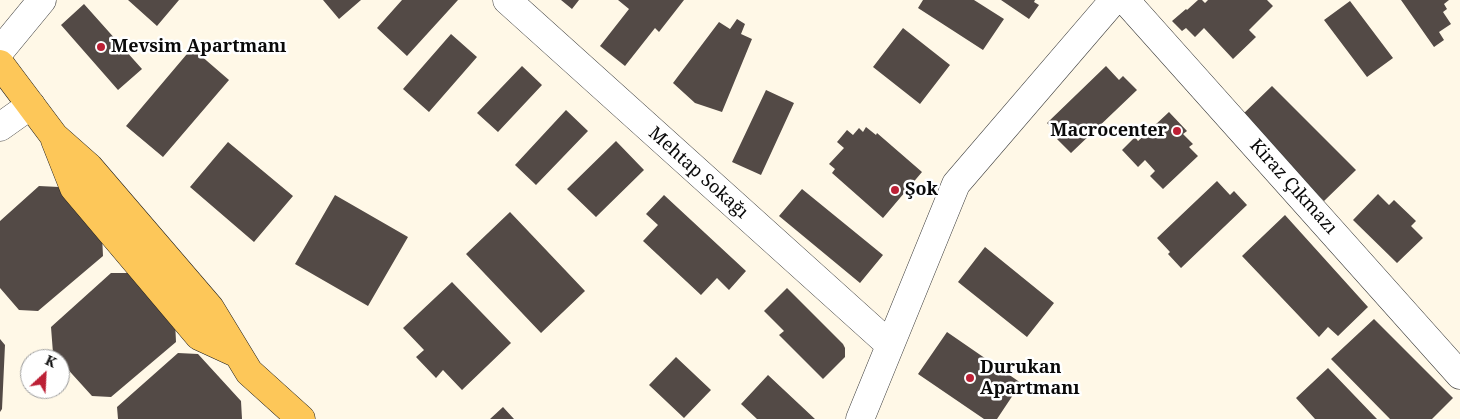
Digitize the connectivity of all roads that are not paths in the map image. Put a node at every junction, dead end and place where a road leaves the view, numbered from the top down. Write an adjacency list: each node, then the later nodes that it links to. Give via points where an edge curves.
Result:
1 (42, 0): 5 (street)
2 (507, 0): 9 (street, Mehtap Sokağı)
3 (1114, 0): 9 (street, via 956,184)
4 (1125, 0): 10 (street, Kiraz Çıkmazı)
5 (0, 50)
6 (0, 64): 7 (main road)
7 (31, 105): 8 (street); 11 (main road, via 54,136 74,188 198,336 236,353 249,372)
8 (0, 127)
9 (890, 345): 12 (street)
10 (1460, 375)
11 (300, 419)
12 (860, 419)

